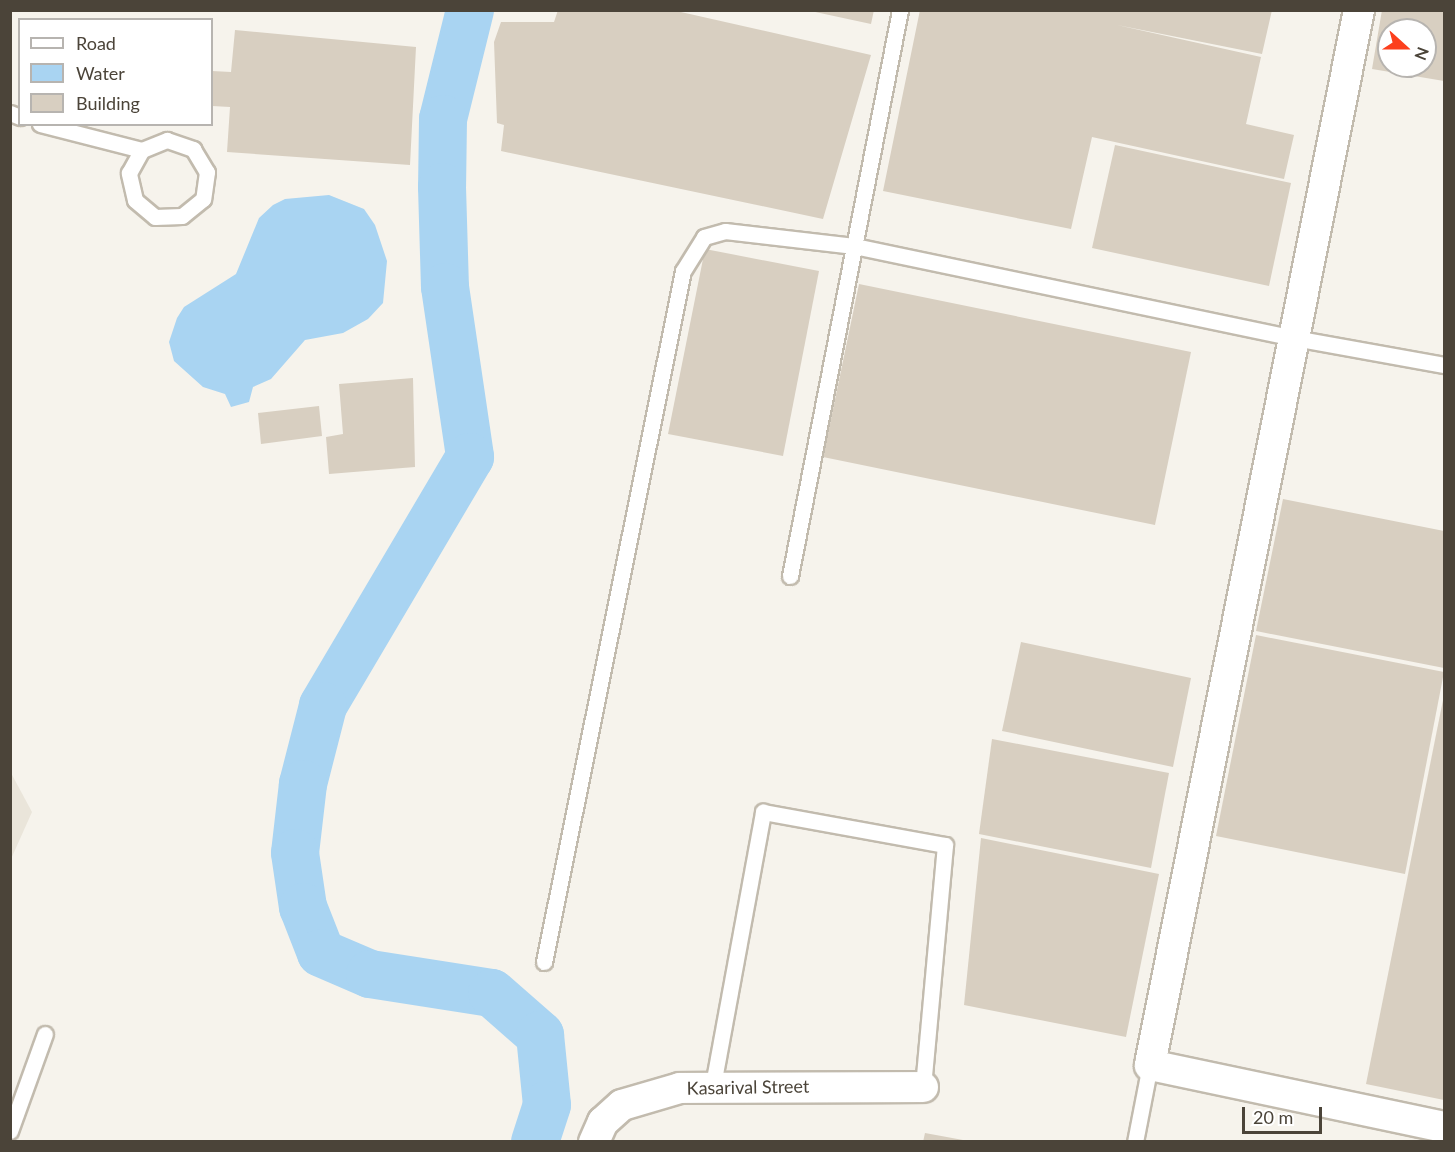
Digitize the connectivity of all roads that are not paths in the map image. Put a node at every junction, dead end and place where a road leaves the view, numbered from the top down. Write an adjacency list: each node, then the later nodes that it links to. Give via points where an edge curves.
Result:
1 (900, 10): 5 (lane)
2 (1359, 10): 6 (street)
3 (48, 126): 4 (lane)
4 (142, 150): 4 (lane, via 167,140 193,149 207,172 203,199 182,216 155,217 135,200 129,173)
5 (854, 246): 6 (lane); 8 (lane); 9 (lane, via 725,231 704,237 689,257)
6 (1294, 338): 7 (lane); 11 (street)
7 (1444, 365)
8 (790, 576)
9 (544, 962)
10 (45, 1034): 15 (lane)
11 (1150, 1065): 14 (street); 17 (lane)
12 (713, 1085): 13 (street, Kasarival Street); 13 (lane, via 763,812 945,845); 16 (street, Kasarival Street, via 645,1096 622,1105 603,1122)
13 (923, 1087)
14 (1444, 1127)
15 (10, 1131)
16 (594, 1142)
17 (1135, 1142)

